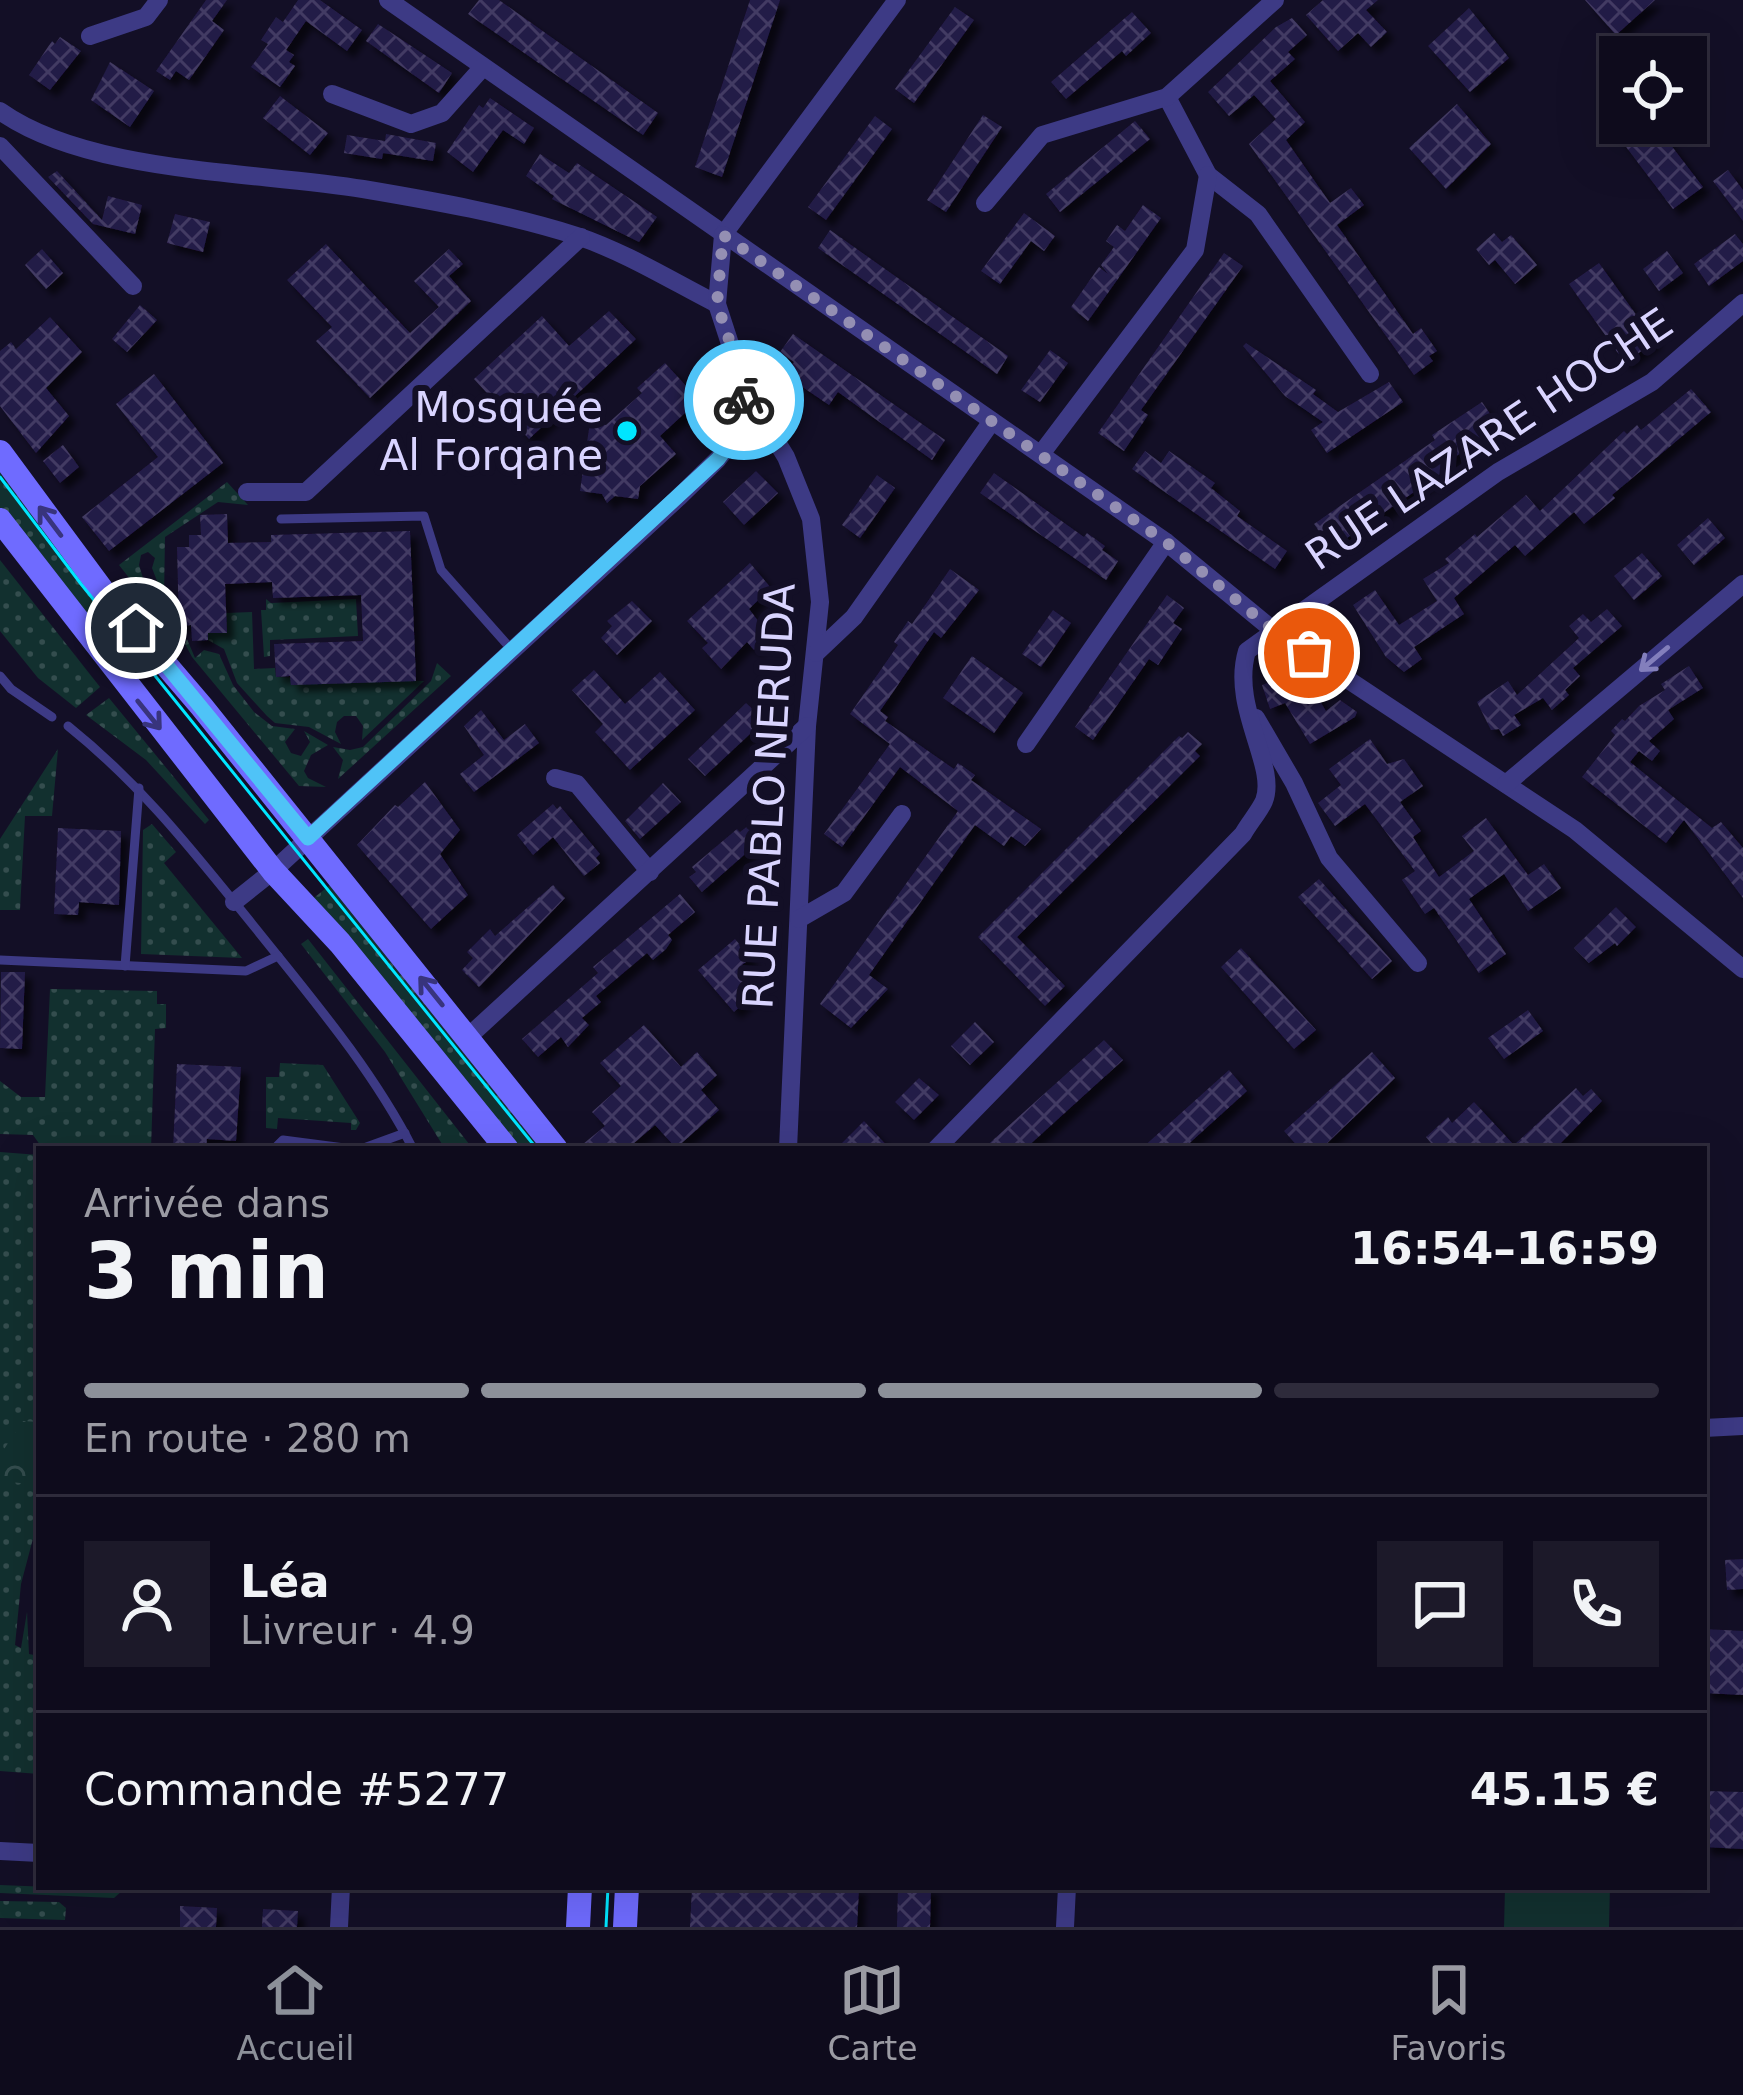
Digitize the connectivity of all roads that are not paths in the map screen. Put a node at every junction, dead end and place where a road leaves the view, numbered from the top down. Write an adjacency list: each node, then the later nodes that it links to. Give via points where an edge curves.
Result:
1 (159, 0): 5 (street, via 146,17)
2 (388, 0): 6 (street)
3 (897, 0): 13 (street)
4 (1275, 0): 8 (street)
5 (89, 36)
6 (483, 67): 7 (street, via 442,112 411,124); 13 (street)
7 (332, 94)
8 (1167, 97): 11 (street); 12 (street, via 1042,135)
9 (0, 111): 14 (street, via 53,139 131,159 360,189)
10 (0, 146): 15 (street)
11 (1208, 175): 18 (street, via 1258,214); 22 (street, via 1196,250)
12 (985, 202)
13 (723, 235): 16 (street); 20 (street)
14 (580, 237): 16 (street); 23 (street, via 306,492)
15 (133, 286)
16 (717, 304): 19 (street, RUE PABLO NERUDA)
17 (1743, 304): 28 (street, RUE LAZARE HOCHE, via 1652,382 1533,448)
18 (1370, 374)
19 (746, 390): 29 (street, via 737,434 718,459); 30 (street, RUE PABLO NERUDA, via 811,519)
20 (992, 421): 22 (street); 30 (street, via 854,617)
21 (0, 452): 42 (street, one-way to 21, via 102,590)
22 (1041, 454): 26 (street)
23 (248, 492)
24 (281, 519): 29 (lane, via 424,516 441,570)
25 (0, 520): 43 (street, one-way to 43)
26 (1166, 542): 28 (street); 37 (street)
27 (1743, 584): 39 (street, one-way to 39)
28 (1273, 630): 33 (street, via 1247,651); 39 (street)
29 (512, 650): 42 (street)
30 (816, 653): 36 (street, RUE PABLO NERUDA)
31 (0, 676): 32 (lane)
32 (5, 692): 34 (lane)
33 (1241, 693): 49 (street, via 1329,858); 61 (street, via 1267,782 1243,833)
34 (52, 717)
35 (68, 726): 40 (lane)
36 (807, 726): 44 (street); 46 (street, RUE PABLO NERUDA)
37 (1026, 744)
38 (555, 778): 44 (street, via 577,784)
39 (1506, 784): 51 (street, via 1575,830)
40 (139, 788): 45 (lane); 50 (lane)
41 (902, 814): 46 (street, via 844,893)
42 (308, 838): 43 (street); 52 (street, one-way to 42)
43 (273, 871): 45 (street); 58 (street)
44 (650, 872): 52 (street)
45 (234, 902): 47 (lane)
46 (799, 919): 60 (street, RUE PABLO NERUDA)
47 (278, 956): 50 (lane, via 246,971); 53 (lane)
48 (0, 960): 50 (lane)
49 (1418, 963)
50 (125, 966)
51 (1743, 969)
52 (468, 1037): 59 (street)
53 (405, 1133): 56 (lane); 57 (lane)
54 (277, 1146): 55 (lane)
55 (332, 1146)
56 (366, 1146)
57 (412, 1146)
58 (505, 1146)
59 (554, 1146)
60 (788, 1146)
61 (939, 1146)
62 (1743, 1426): 63 (street)
63 (1707, 1428)
64 (0, 1852): 65 (street)
65 (36, 1853)
66 (341, 1890): 70 (street)
67 (580, 1890): 71 (street)
68 (626, 1890): 72 (street)
69 (1067, 1890): 73 (street)
70 (339, 1927)
71 (578, 1927)
72 (625, 1927)
73 (1065, 1927)

